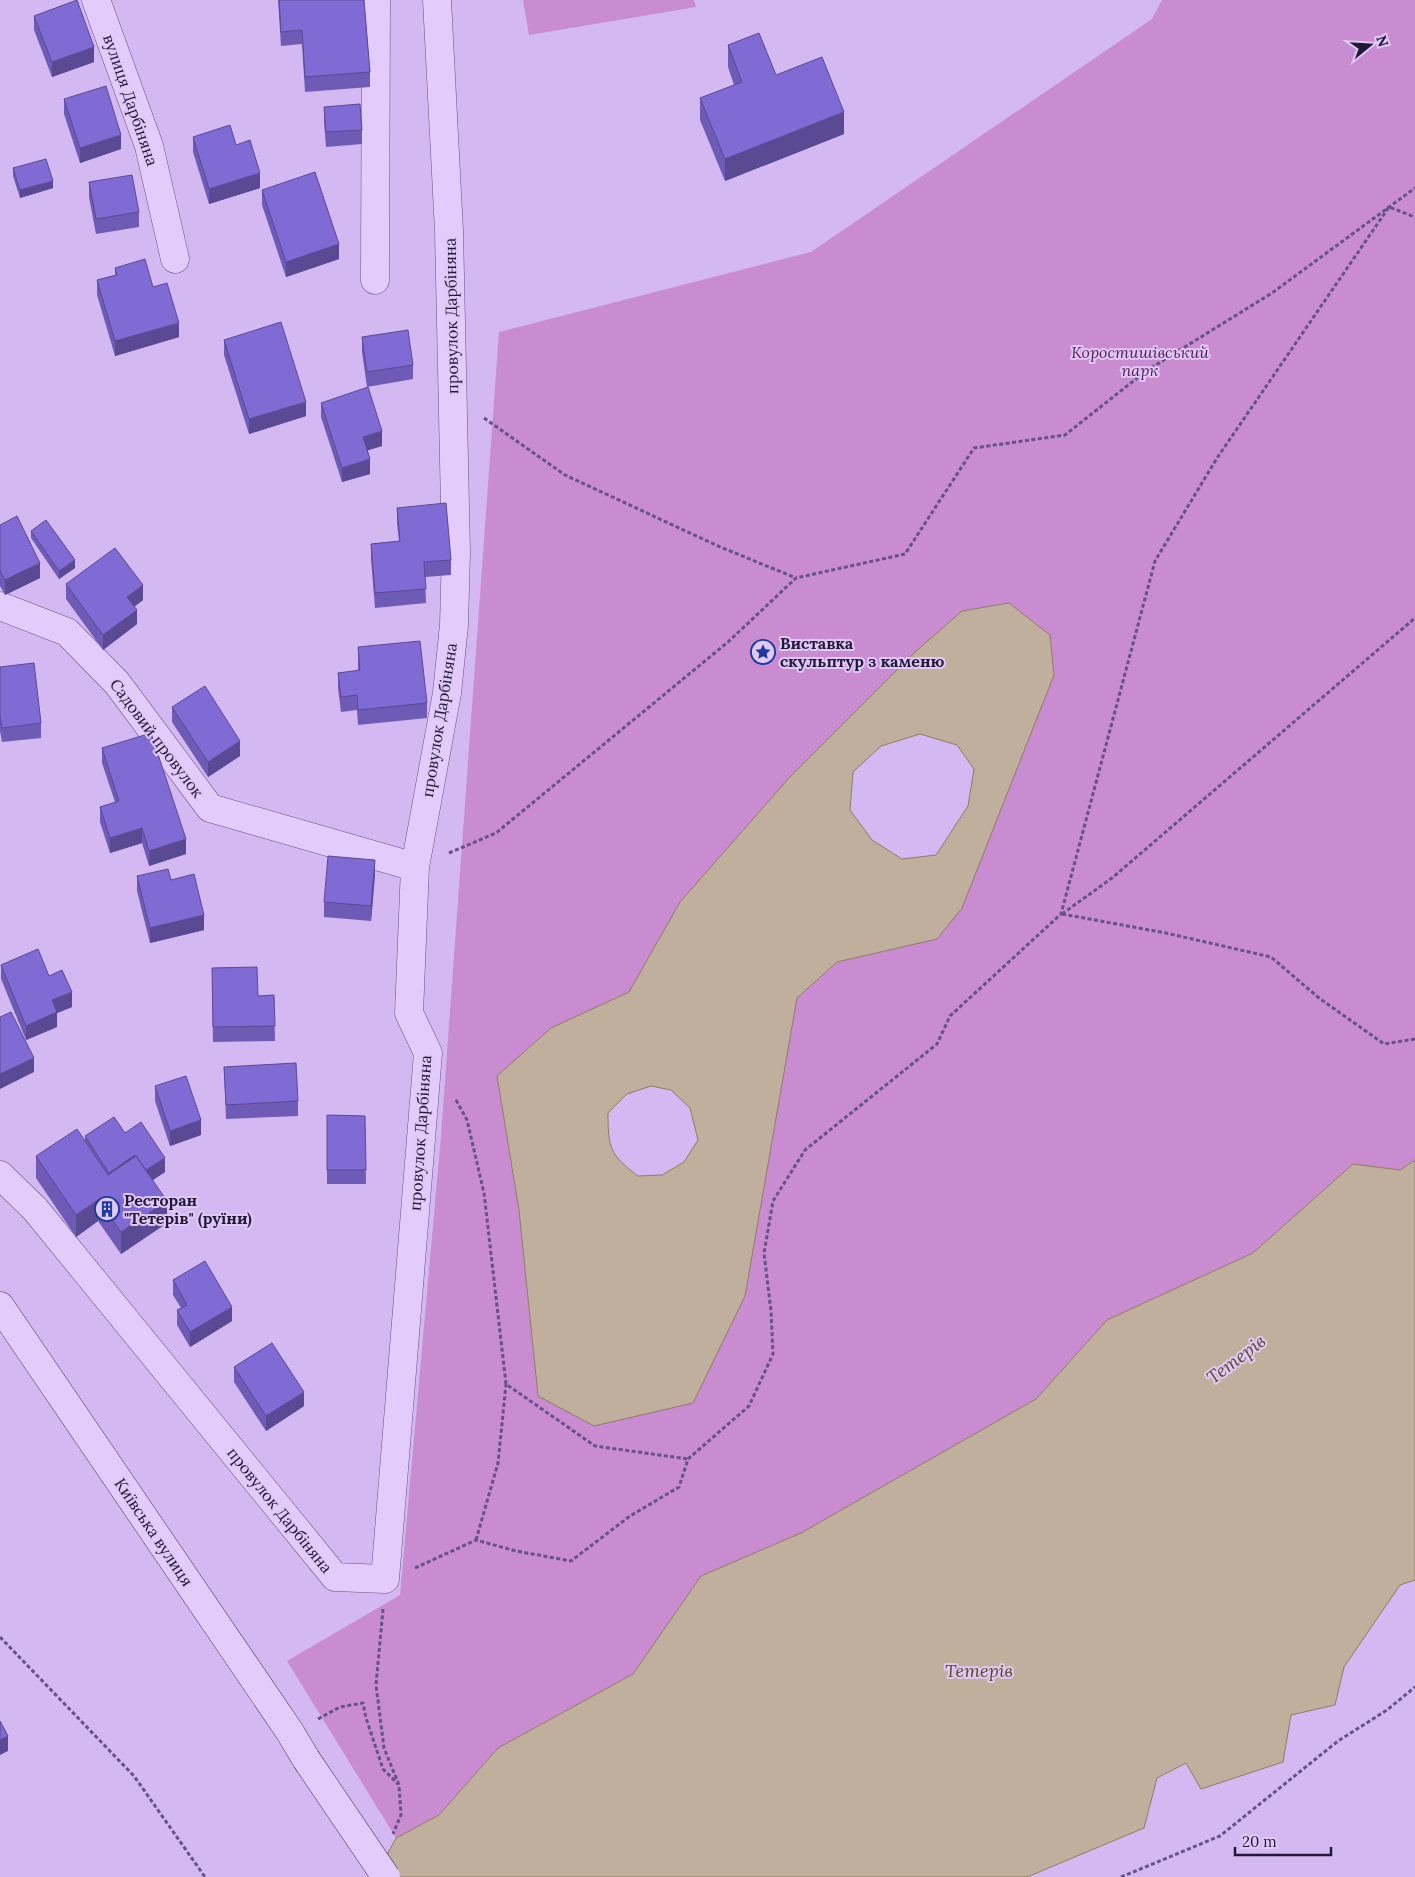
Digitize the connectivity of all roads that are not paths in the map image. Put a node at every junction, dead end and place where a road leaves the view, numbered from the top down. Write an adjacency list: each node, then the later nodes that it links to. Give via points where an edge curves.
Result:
1 (96, 0): 4 (street, вулиця Дарбіняна, via 149,146)
2 (376, 0): 5 (street)
3 (437, 0): 7 (street, провулок Дарбіняна, via 449,231 456,552 454,625 446,693)
4 (175, 260)
5 (375, 280)
6 (0, 606): 7 (street, Садовий провулок, via 67,632 117,683 210,808)
7 (415, 867): 8 (street, провулок Дарбіняна, via 409,1013 428,1053 385,1579 335,1577 35,1209)
8 (0, 1175)
9 (0, 1306): 10 (street, Київська вулиця, bridge)
10 (386, 1877)

